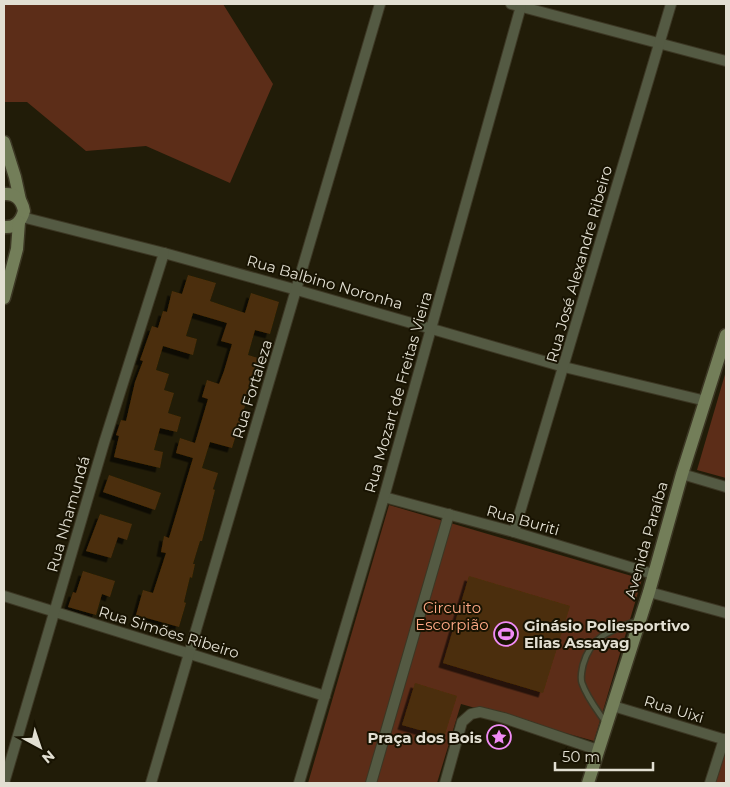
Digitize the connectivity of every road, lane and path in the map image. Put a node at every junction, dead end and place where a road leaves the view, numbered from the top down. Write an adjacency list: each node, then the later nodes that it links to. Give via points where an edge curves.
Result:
1 (380, 4): 12 (street, Rua Fortaleza)
2 (671, 4): 4 (street, Rua José Alexandre Ribeiro)
3 (516, 5): 4 (street); 14 (street, Rua Mozart de Freitas Vieira)
4 (660, 44): 5 (street); 16 (street, Rua José Alexandre Ribeiro)
5 (726, 61)
6 (4, 142): 8 (street)
7 (4, 194): 8 (street, via 14,195)
8 (20, 200): 9 (street, via 24,211)
9 (21, 220): 10 (street, via 14,226); 11 (street, Rua Balbino Noronha); 13 (street)
10 (4, 227)
11 (164, 253): 12 (street, Rua Balbino Noronha); 26 (street, Rua Nhamundá)
12 (297, 290): 14 (street, Rua Balbino Noronha); 29 (street, Rua Fortaleza)
13 (4, 298)
14 (432, 328): 16 (street, Rua Balbino Noronha); 20 (street, Rua Mozart de Freitas Vieira)
15 (726, 334): 17 (street, Avenida Paraíba)
16 (564, 367): 17 (street, Rua Balbino Noronha); 22 (street, Rua José Alexandre Ribeiro)
17 (706, 401): 18 (street, Avenida Paraíba)
18 (682, 474): 19 (street); 23 (street, Avenida Paraíba)
19 (726, 487)
20 (384, 497): 21 (street, Rua Buriti); 30 (street, Rua Mozart de Freitas Vieira)
21 (449, 514): 22 (street, Rua Buriti); 38 (street)
22 (514, 532): 23 (street, Rua Buriti)
23 (653, 574): 24 (street, Avenida Paraíba)
24 (649, 592): 27 (street); 28 (street, Avenida Paraíba)
25 (4, 596): 26 (street, Rua Simões Ribeiro)
26 (55, 612): 29 (street, Rua Simões Ribeiro); 35 (street, Rua Nhamundá)
27 (726, 613)
28 (640, 620): 31 (street, Avenida Paraíba); 32 (lane, via 600,637 585,658 581,673 583,684)
29 (189, 654): 30 (street, Rua Simões Ribeiro); 36 (street, Rua Fortaleza)
30 (325, 696): 37 (street, Rua Mozart de Freitas Vieira)
31 (613, 706): 32 (street, Avenida Paraíba); 33 (street, Rua Uixi)
32 (608, 725): 34 (street, Avenida Paraíba)
33 (725, 740): 41 (street)
34 (598, 750): 39 (street, via 504,718 476,712 462,722); 40 (street, Avenida Paraíba)
35 (4, 783)
36 (151, 783)
37 (299, 783)
38 (371, 783)
39 (445, 783)
40 (588, 783)
41 (710, 783)

